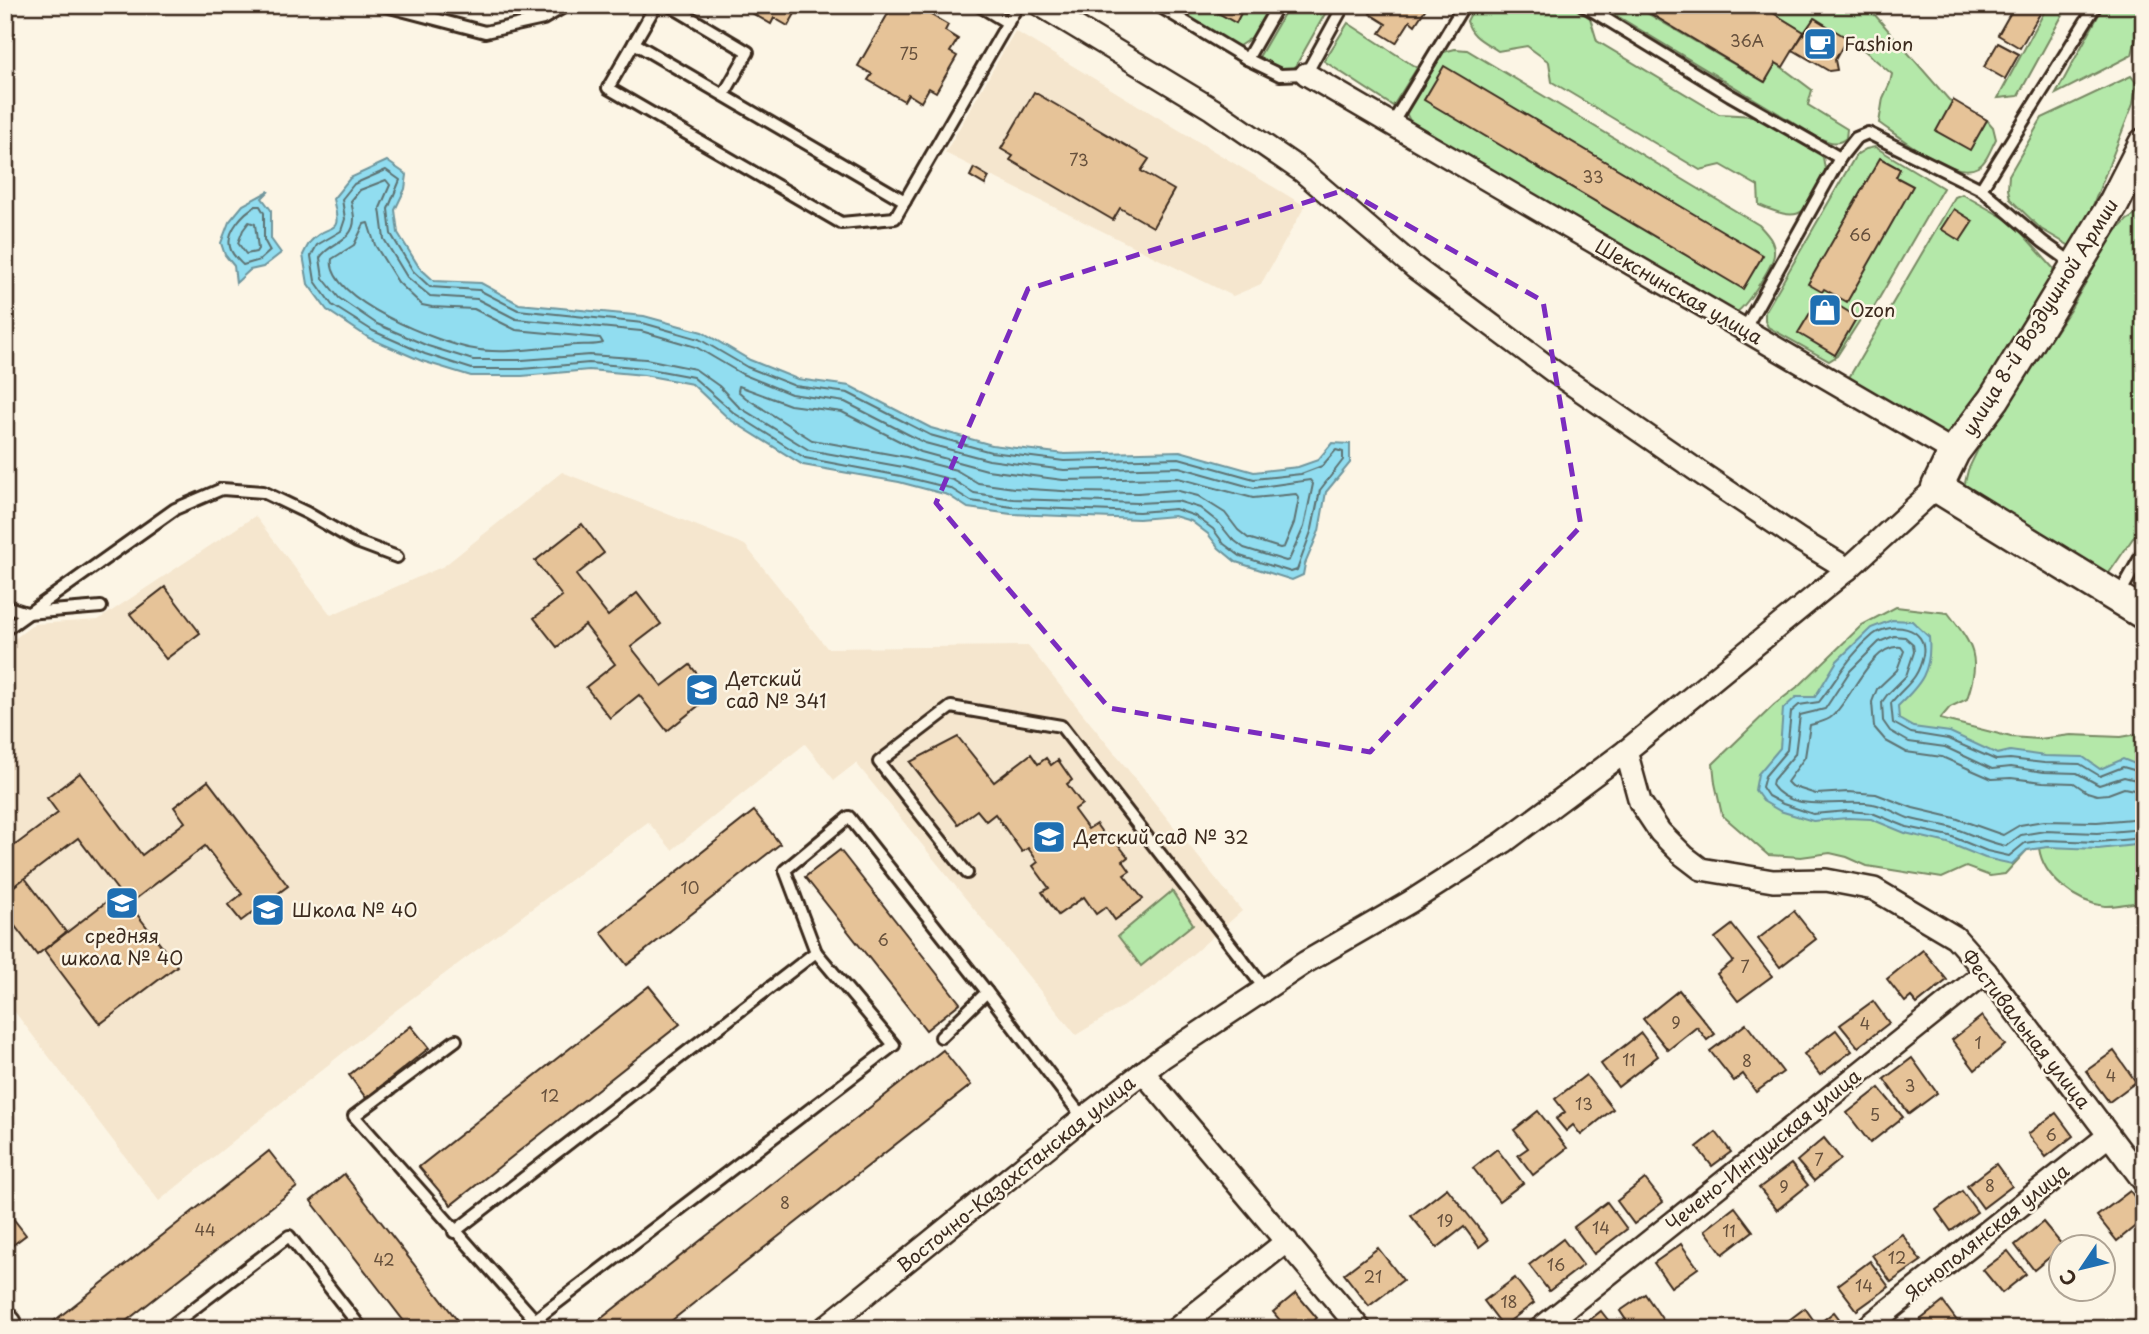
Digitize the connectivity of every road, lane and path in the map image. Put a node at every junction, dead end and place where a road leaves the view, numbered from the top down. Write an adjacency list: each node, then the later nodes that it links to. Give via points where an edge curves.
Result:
1 (382, 5): 2 (lane, via 485,32 543,19)
2 (567, 5)
3 (656, 5): 15 (lane)
4 (669, 5): 18 (lane, via 748,52)
5 (978, 5): 14 (lane)
6 (1018, 5): 14 (lane)
7 (1040, 5): 30 (street, via 1212,109 1302,171 1415,267 1553,371 1704,477)
8 (1157, 5): 16 (lane, Шекснинская улица)
9 (1278, 5): 16 (lane)
10 (1344, 5): 17 (lane)
11 (1464, 5): 19 (lane)
12 (1583, 5): 21 (lane)
13 (2096, 5): 22 (lane)
14 (1008, 23): 23 (lane)
15 (634, 43): 18 (lane); 23 (lane, via 608,88 841,223 895,218)
16 (1247, 59): 17 (lane, Шекснинская улица, via 1280,75)
17 (1306, 74): 19 (street, Шекснинская улица)
18 (724, 94): 23 (lane)
19 (1392, 124): 25 (street, Шекснинская улица)
20 (2144, 144): 24 (street, улица 8-й Воздушной Армии)
21 (1840, 158): 22 (lane, via 1856,138 1868,133); 25 (lane)
22 (1982, 189): 24 (lane)
23 (905, 201)
24 (2075, 265): 26 (street, улица 8-й Воздушной Армии, via 1994,399)
25 (1745, 330): 26 (street, Шекснинская улица)
26 (1954, 452): 27 (street)
27 (1937, 487): 30 (street); 31 (street)
28 (2144, 551): 31 (lane)
29 (397, 557): 34 (lane, via 357,542 263,492 222,489 176,509)
30 (1849, 569): 37 (street)
31 (2117, 598): 35 (street)
32 (5, 606): 34 (lane)
33 (101, 607): 34 (lane)
34 (27, 613): 36 (lane)
35 (2144, 614)
36 (5, 630)
37 (1626, 751): 40 (street, Фестивальная улица, via 1640,802 1660,832 1701,869 1773,881 1826,880 1874,889 1955,937); 41 (street, via 1504,842)
38 (967, 873): 41 (lane, via 880,762 951,707 1061,726)
39 (816, 952): 42 (lane, via 785,870 849,817); 49 (lane); 52 (lane, via 894,1045)
40 (1986, 972): 47 (street, Фестивальная улица); 60 (street, Чечено-Ингушская улица)
41 (1265, 989): 45 (street)
42 (988, 992): 43 (lane); 46 (lane)
43 (941, 1037)
44 (456, 1040): 49 (lane, via 354,1116)
45 (1143, 1072): 46 (street, Восточно-Казахстанская улица); 50 (street, Восточно-Казахстанская улица)
46 (1083, 1118): 57 (street, Восточно-Казахстанская улица)
47 (2108, 1136): 48 (street, Фестивальная улица); 61 (street, Яснополянская улица)
48 (2144, 1182)
49 (454, 1232): 52 (lane)
50 (1287, 1241): 58 (street); 59 (street, Восточно-Казахстанская улица)
51 (5, 1308): 53 (lane, via 15,1320)
52 (536, 1319): 56 (lane)
53 (5, 1328)
54 (167, 1329): 55 (lane, via 289,1236)
55 (362, 1329)
56 (543, 1329)
57 (823, 1329)
58 (1176, 1329)
59 (1360, 1329)
60 (1541, 1329)
61 (1866, 1329)

